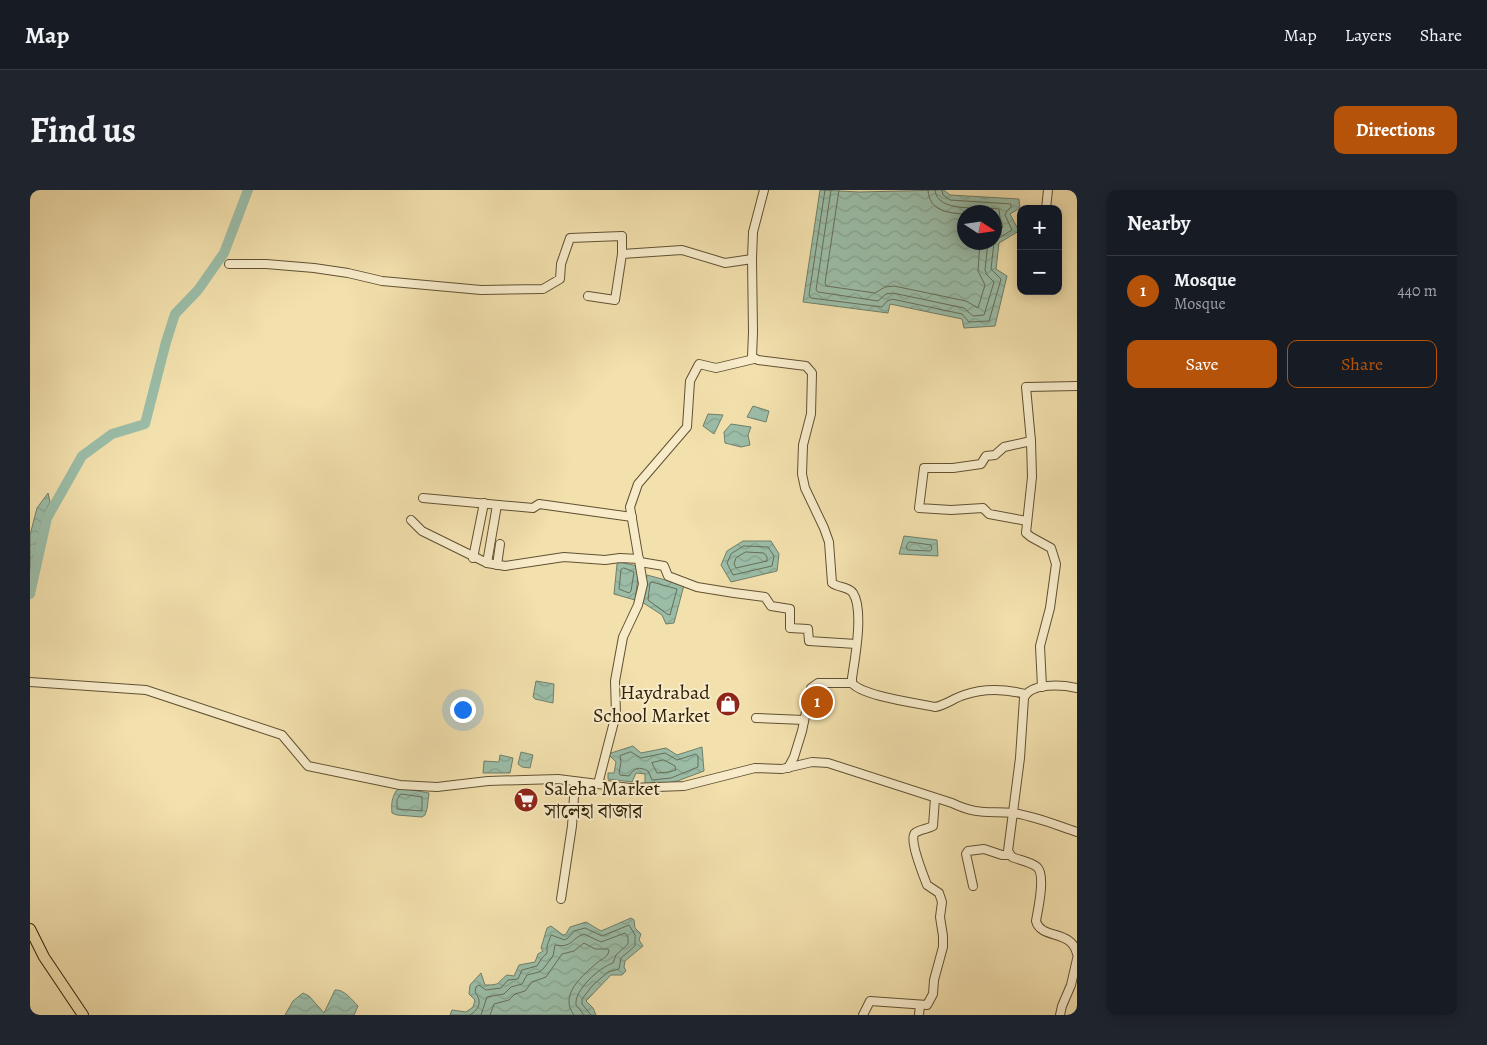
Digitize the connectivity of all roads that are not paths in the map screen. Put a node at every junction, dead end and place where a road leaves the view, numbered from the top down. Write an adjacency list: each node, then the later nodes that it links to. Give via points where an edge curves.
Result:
1 (764, 190): 5 (street, via 755,222)
2 (1048, 190): 3 (street)
3 (1046, 205)
4 (622, 254): 5 (street, via 682,250 725,263); 6 (street, via 622,236 570,238 561,264 560,279 544,289 481,290 382,281 314,268); 7 (street, via 616,300)
5 (752, 259): 8 (street)
6 (229, 264)
7 (588, 296)
8 (754, 359): 14 (street, via 716,368 700,364 690,381 688,427 638,484 630,507); 22 (street, via 806,366 812,373 811,414 803,446 802,480 829,542 832,584 852,592 855,598 859,622)
9 (1077, 386): 10 (street, via 1026,387)
10 (1031, 442): 16 (street, via 1032,477); 16 (street, via 1004,447 996,455 986,456 981,464 924,468 919,508 983,508 989,514)
11 (423, 498): 12 (street)
12 (484, 503): 13 (street); 18 (street)
13 (497, 505): 14 (street, via 533,508 539,504); 20 (street)
14 (632, 517): 19 (street)
15 (411, 520): 18 (street, via 422,530)
16 (1027, 521): 25 (street, via 1026,532 1051,548 1056,564 1050,608 1040,646)
17 (500, 544): 21 (street)
18 (474, 558): 20 (street)
19 (640, 561): 21 (street, via 564,557); 22 (street, via 664,566 668,576 697,587 765,596 771,606 790,609 790,628 808,629 809,641); 32 (street, via 643,584 638,605 623,637 615,681 616,714)
20 (487, 563): 21 (street)
21 (497, 565)
22 (856, 644): 24 (street)
23 (30, 682): 31 (street, via 146,690 282,735 308,766 400,785 438,787 488,781 558,779)
24 (852, 683): 27 (street, via 858,689 935,707 963,695 987,690); 29 (street, via 814,685)
25 (1042, 687): 26 (street, via 1054,684); 27 (street)
26 (1077, 688)
27 (1025, 694): 34 (street)
28 (756, 718): 29 (street)
29 (804, 720): 30 (street)
30 (788, 768): 32 (street, via 755,768 684,786 630,788); 33 (street, via 828,762)
31 (575, 782): 32 (street); 38 (street)
32 (598, 784)
33 (935, 798): 34 (street, via 971,811); 42 (street, via 933,826 912,837 927,885 939,893 942,902 943,947 933,994 927,1005)
34 (1014, 813): 35 (street); 36 (street)
35 (1077, 832)
36 (1009, 855): 37 (street, via 984,849 968,851); 40 (street, via 1036,866 1041,872 1038,926 1064,937 1072,943)
37 (973, 886)
38 (561, 899)
39 (30, 929): 43 (main road, via 44,957)
40 (1077, 954)
41 (1077, 959): 46 (street)
42 (920, 1005): 44 (street, via 872,1000); 45 (street)
43 (83, 1015)
44 (863, 1015)
45 (919, 1015)
46 (1060, 1015)

